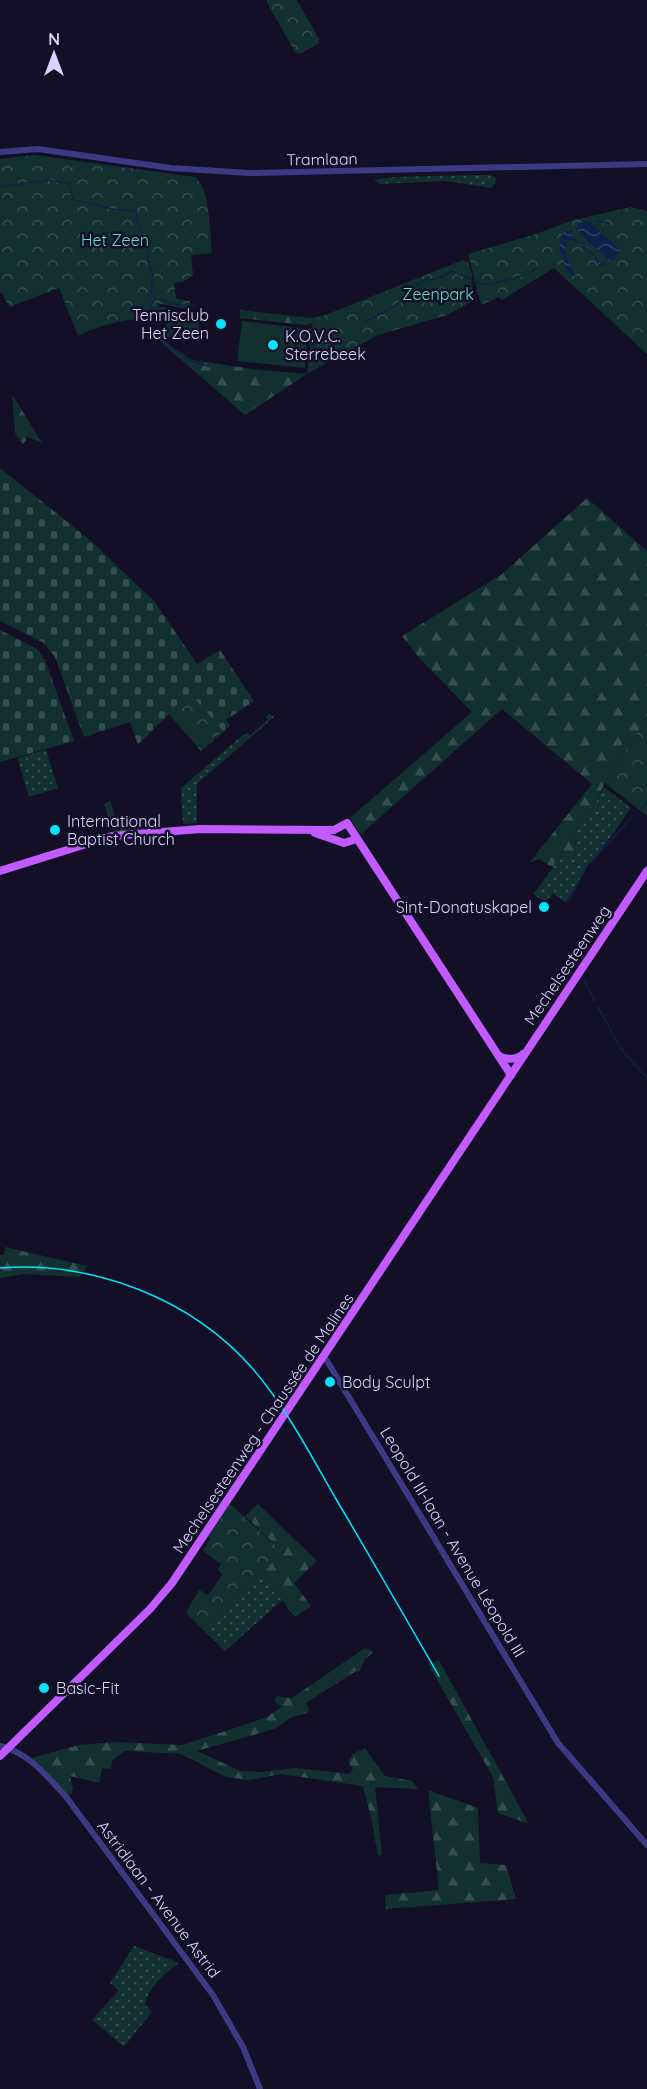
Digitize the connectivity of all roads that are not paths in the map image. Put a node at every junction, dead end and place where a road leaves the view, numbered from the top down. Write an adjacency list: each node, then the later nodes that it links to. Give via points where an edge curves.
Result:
1 (0, 152): 2 (street, Tramlaan, via 38,149 171,168 249,173)
2 (647, 164)
3 (310, 831): 4 (main road, via 344,843); 4 (main road, via 334,830 347,823); 5 (main road, via 200,829 112,836)
4 (357, 839): 8 (main road)
5 (0, 871)
6 (647, 871): 7 (main road, Mechelsesteenweg)
7 (526, 1051): 8 (main road, via 517,1058); 9 (main road, Mechelsesteenweg)
8 (498, 1056): 9 (main road)
9 (511, 1075): 10 (main road, Mechelsesteenweg - Chaussée de Malines)
10 (324, 1356): 11 (main road, Mechelsesteenweg - Chaussée de Malines, via 164,1593); 13 (street, Leopold III-laan - Avenue Léopold III, via 558,1743)
11 (4, 1747): 12 (main road, Mechelsesteenweg - Chaussée de Malines); 14 (street, Astridlaan - Avenue Astrid, via 32,1763 66,1797 199,1975 240,2040)
12 (0, 1756)
13 (647, 1845)
14 (260, 2089)

